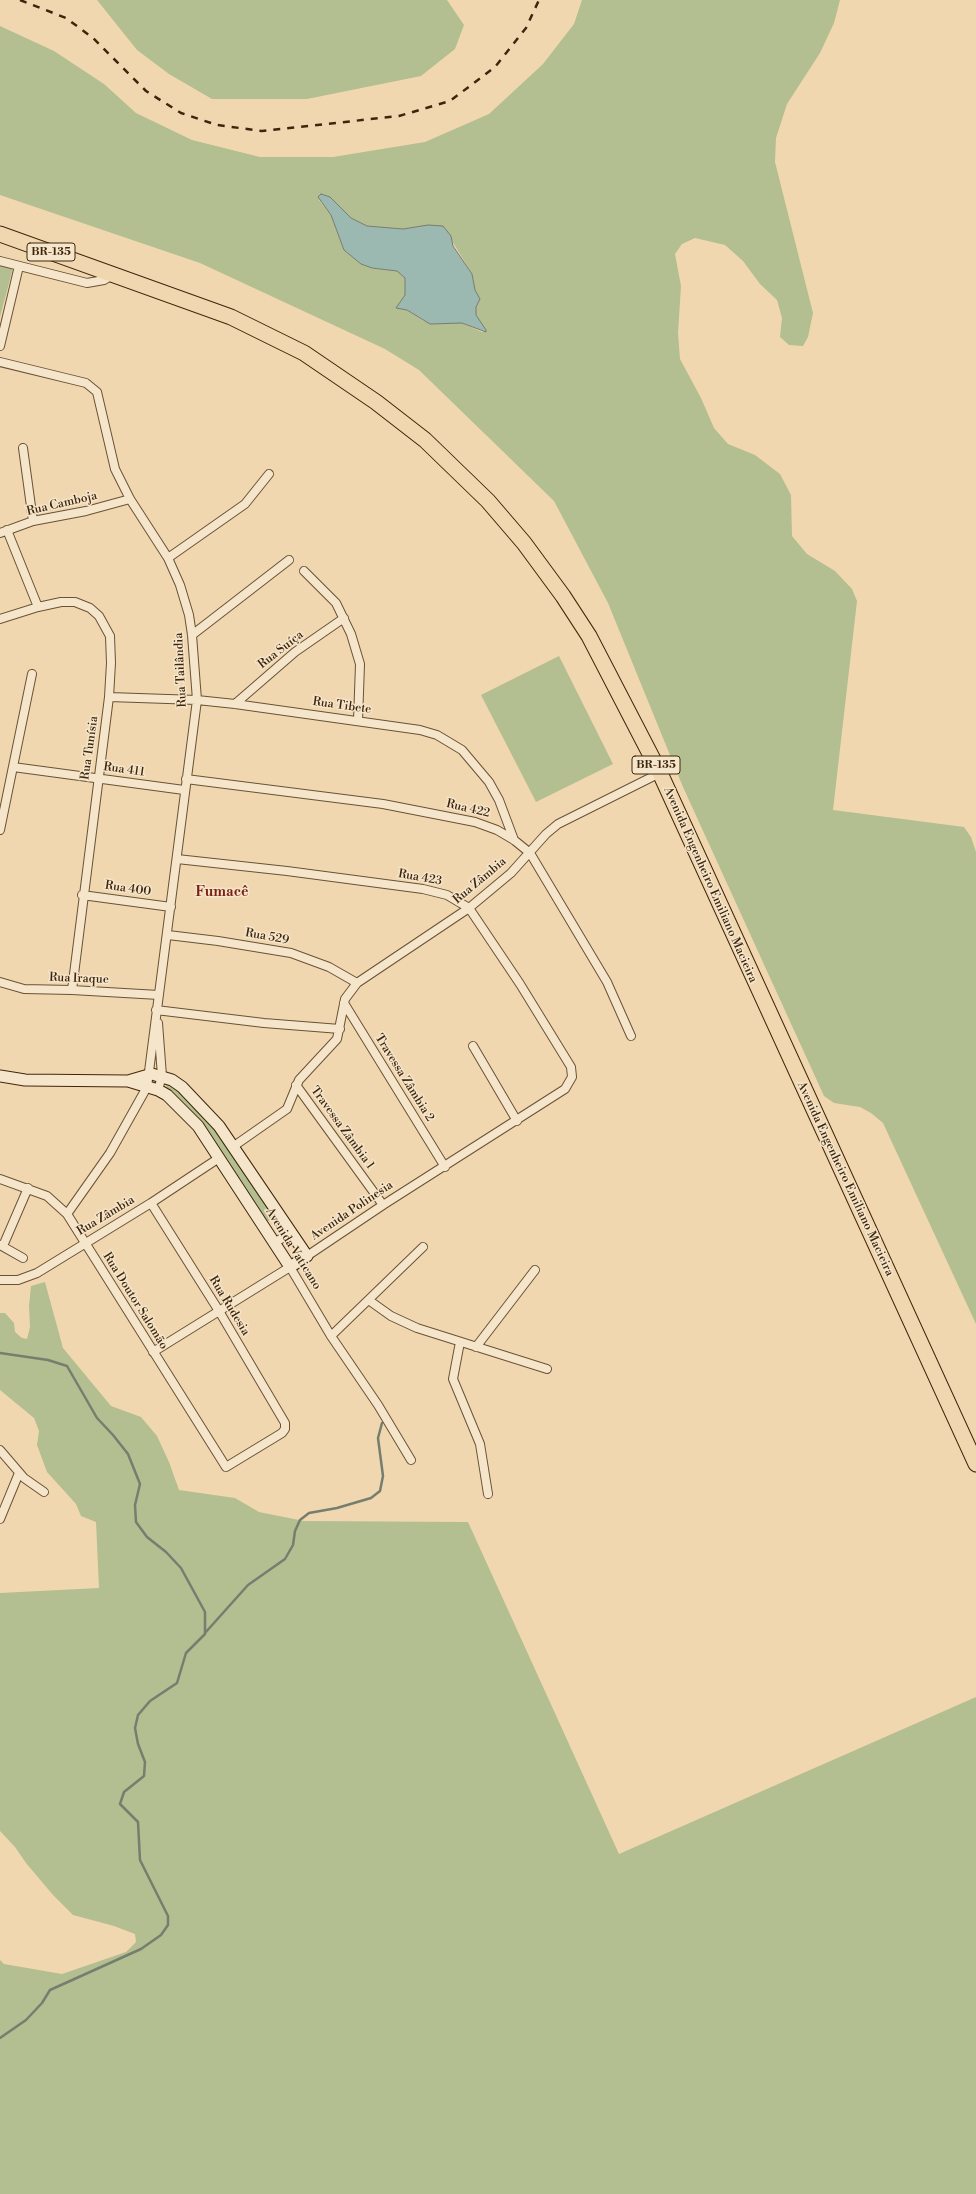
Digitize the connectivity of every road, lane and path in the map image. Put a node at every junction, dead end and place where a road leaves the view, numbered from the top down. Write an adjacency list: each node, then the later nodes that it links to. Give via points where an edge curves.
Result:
1 (0, 234): 5 (highway, BR-135)
2 (0, 244): 5 (highway, BR-135)
3 (0, 261): 4 (street)
4 (19, 266): 5 (street, via 87,282 104,280); 6 (street)
5 (108, 272): 26 (highway, Avenida Engenheiro Emiliano Macieira / BR-135, via 231,317 278,338 330,369 425,440 488,501 524,543 563,596 589,636)
6 (0, 346)
7 (0, 362): 10 (street, Rua Tailândia, via 86,383 94,389 99,396 114,465)
8 (23, 448): 11 (street)
9 (269, 474): 13 (street, via 244,504)
10 (130, 499): 11 (street, Rua Camboja); 13 (street, Rua Tailândia)
11 (33, 521): 12 (street, Rua Camboja)
12 (3, 532): 16 (street)
13 (168, 558): 19 (street, Rua Tailândia, via 180,585)
14 (289, 560): 19 (street)
15 (304, 571): 17 (street, via 336,603)
16 (38, 607): 18 (street, Rua Tunísia); 21 (street, Rua Tunísia, via 75,602 90,608 99,616 106,626 111,644)
17 (344, 618): 23 (street, Rua Suíça, via 295,652); 24 (street, via 360,664)
18 (0, 619)
19 (192, 635): 22 (street, Rua Tailândia)
20 (32, 674): 25 (street)
21 (109, 697): 22 (street, Rua Tibete); 27 (street, Rua Tunísia)
22 (197, 700): 23 (street, Rua Tibete); 28 (street, Rua Tailândia)
23 (235, 704): 24 (street, Rua Tibete)
24 (358, 721): 31 (street, Rua Tibete, via 420,730 437,735 462,750 489,782 499,800)
25 (13, 767): 27 (street, Rua 411); 30 (street)
26 (660, 773): 32 (street, Rua Zâmbia, via 558,824); 83 (highway, Avenida Engenheiro Emiliano Macieira / BR-135)
27 (98, 779): 29 (street, Rua 411); 34 (street, Rua Tunísia)
28 (186, 779): 29 (street, Rua Tailândia); 31 (street, Rua 422, via 383,804 475,822)
29 (184, 790): 33 (street, Rua Tailândia)
30 (0, 830)
31 (514, 840): 32 (street, Rua 422)
32 (530, 853): 36 (street, Rua Zâmbia, via 511,873); 45 (street, Rua 422, via 607,982)
33 (177, 859): 35 (street, Rua Tailândia); 36 (street, Rua 423, via 423,889 447,895)
34 (82, 895): 35 (street, Rua 400); 40 (street, Rua Tunísia)
35 (171, 907): 37 (street, Rua Tailândia)
36 (469, 908): 39 (street, Rua Zâmbia); 53 (street, Rua 423, via 571,1067 572,1077)
37 (168, 935): 39 (street, Rua 529, via 291,953 329,967); 41 (street, Rua Tailândia)
38 (0, 982): 40 (street, Rua Iraque, via 24,989)
39 (356, 983): 42 (street, Rua Zâmbia)
40 (72, 990): 41 (street, Rua Iraque)
41 (158, 995): 43 (street, Rua Tailândia)
42 (344, 1003): 44 (street, Rua Zâmbia); 58 (street, Travessa Zâmbia 2)
43 (156, 1010): 44 (street); 47 (street, Rua Tailândia); 49 (street, Rua Tailândia)
44 (340, 1029): 51 (street, Rua Zâmbia, via 337,1039 312,1064)
45 (631, 1036)
46 (473, 1046): 55 (street)
47 (148, 1074): 49 (street, Avenida Vaticano); 50 (street, Avenida Vaticano); 52 (street, Rua Tailândia)
48 (0, 1076): 50 (street, Avenida Vaticano, via 53,1081)
49 (162, 1076): 54 (street, Rua Tailândia); 56 (street, Avenida Vaticano, via 182,1087)
50 (128, 1081): 52 (street, Avenida Vaticano)
51 (296, 1085): 56 (street, Rua Zâmbia, via 287,1108); 62 (street, Travessa Zâmbia 1)
52 (147, 1087): 54 (street, Avenida Vaticano); 63 (street, via 110,1153)
53 (566, 1089): 55 (street, Avenida Polinesia)
54 (158, 1090): 57 (street, Avenida Vaticano, via 185,1111)
55 (517, 1121): 58 (street, Avenida Polinesia)
56 (234, 1146): 64 (street, Avenida Vaticano)
57 (219, 1158): 61 (street, Rua Zâmbia); 66 (street, Avenida Vaticano)
58 (445, 1167): 62 (street, Avenida Polinesia)
59 (0, 1179): 60 (street, Rua Doutor Salomão)
60 (28, 1188): 63 (street, Rua Doutor Salomão, via 52,1199); 67 (street)
61 (151, 1203): 65 (street, Rua Zâmbia); 75 (street, Rua Rudesia)
62 (383, 1205): 69 (street, Avenida Polinesia)
63 (67, 1214): 65 (street, Rua Doutor Salomão)
64 (292, 1232): 66 (street); 69 (street, Avenida Vaticano)
65 (84, 1243): 73 (street, Rua Zâmbia, via 37,1273 18,1280); 79 (street, Rua Doutor Salomão)
66 (274, 1243): 71 (street, Avenida Vaticano)
67 (2, 1246): 70 (street)
68 (423, 1247): 74 (street)
69 (308, 1256): 71 (street, Avenida Polinesia)
70 (23, 1258)
71 (290, 1267): 75 (street, Avenida Polinesia); 76 (street, Avenida Vaticano)
72 (535, 1270): 78 (street)
73 (0, 1280)
74 (370, 1301): 76 (street); 77 (street, via 409,1325)
75 (219, 1312): 79 (street, Avenida Polinesia); 84 (street, Rua Rudesia, via 285,1423 282,1433 230,1465)
76 (332, 1336): 82 (street, Avenida Vaticano)
77 (460, 1342): 78 (street); 87 (street, via 453,1379 480,1444)
78 (476, 1347): 80 (street)
79 (153, 1352): 84 (street, Rua Doutor Salomão)
80 (547, 1369)
81 (1, 1453): 85 (street)
82 (411, 1460)
83 (976, 1464)
84 (223, 1465)
85 (19, 1473): 86 (street); 88 (street)
86 (44, 1492)
87 (488, 1494)
88 (0, 1520)

